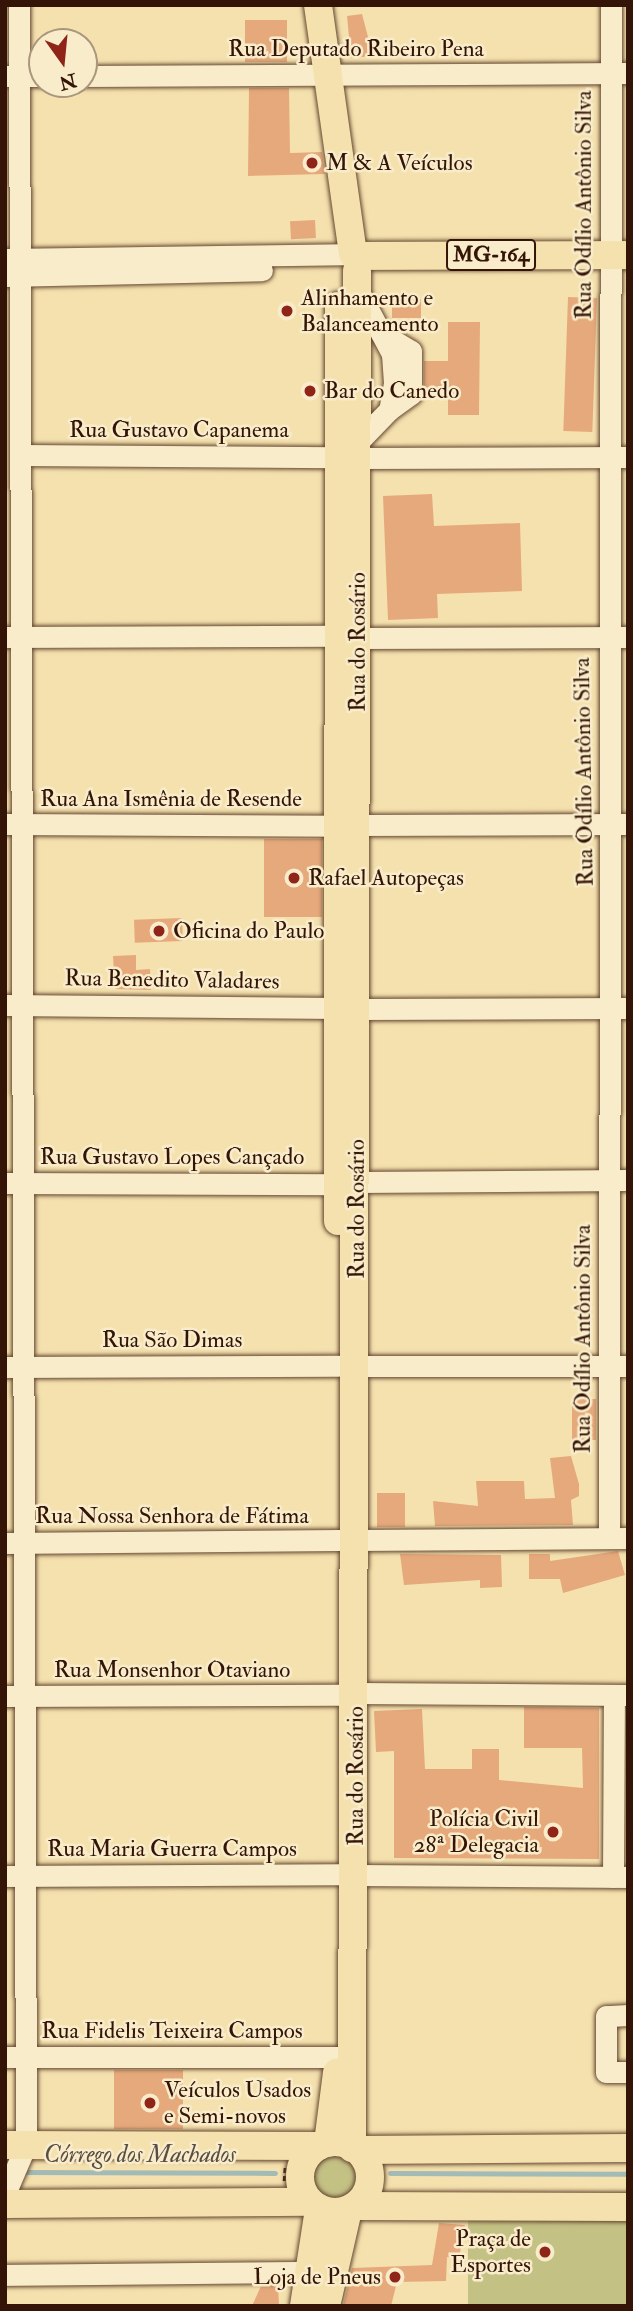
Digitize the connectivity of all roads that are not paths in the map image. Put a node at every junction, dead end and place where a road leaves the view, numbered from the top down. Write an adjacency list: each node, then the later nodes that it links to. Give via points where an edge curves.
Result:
1 (19, 5): 5 (street)
2 (318, 5): 7 (main road, Rua do Rosário)
3 (611, 5): 4 (street, Rua Odílio Antônio Silva)
4 (619, 73): 7 (street, Rua Deputado Ribeiro Pena); 9 (street, Rua Odílio Antônio Silva)
5 (12, 76): 10 (street)
6 (98, 76): 7 (street, Rua Deputado Ribeiro Pena)
7 (326, 76): 8 (main road, Rua do Rosário)
8 (349, 261): 9 (main road, MG-164); 10 (street); 11 (main road, Rua do Rosário); 11 (street, via 392,354 389,410)
9 (619, 264): 13 (street, Rua Odílio Antônio Silva)
10 (12, 267): 12 (street)
11 (351, 452): 12 (street, Rua Gustavo Capanema); 13 (street, Rua Gustavo Capanema); 15 (main road, Rua do Rosário)
12 (20, 455): 14 (street)
13 (618, 457): 16 (street, Rua Odílio Antônio Silva)
14 (12, 637): 15 (street); 17 (street)
15 (347, 637): 16 (street); 19 (main road, Rua do Rosário)
16 (618, 637): 18 (street, Rua Odílio Antônio Silva)
17 (13, 824): 19 (street, Rua Ana Ismênia de Resende); 20 (street)
18 (619, 824): 19 (street, Rua Ana Ismênia de Resende); 22 (street, Rua Odílio Antônio Silva)
19 (347, 826): 21 (main road, Rua do Rosário)
20 (13, 1005): 21 (street, Rua Benedito Valadares); 24 (street)
21 (348, 1008): 22 (street, Rua Benedito Valadares); 25 (main road, Rua do Rosário)
22 (620, 1008): 23 (street, Rua Odílio Antônio Silva)
23 (618, 1180): 25 (street, Rua Gustavo Lopes Cançado); 27 (street, Rua Odílio Antônio Silva)
24 (13, 1183): 25 (street, Rua Gustavo Lopes Cançado); 28 (street)
25 (348, 1183): 26 (main road, Rua do Rosário)
26 (348, 1366): 27 (street, Rua São Dimas); 28 (street, Rua São Dimas); 29 (main road, Rua do Rosário)
27 (620, 1366): 30 (street, Rua Odílio Antônio Silva)
28 (14, 1367): 31 (street)
29 (348, 1540): 30 (street, Rua Nossa Senhora de Fátima); 31 (street, Rua Nossa Senhora de Fátima); 32 (main road, Rua do Rosário)
30 (621, 1541)
31 (14, 1543): 34 (street)
32 (348, 1694): 33 (street, Rua Monsenhor Otaviano); 34 (street, Rua Monsenhor Otaviano); 35 (main road, Rua do Rosário)
33 (621, 1695): 37 (street)
34 (14, 1696): 36 (street)
35 (348, 1875): 36 (street, Rua Maria Guerra Campos); 37 (street, Rua Maria Guerra Campos); 40 (main road, Rua do Rosário); 42 (main road, Rua do Rosário)
36 (15, 1876): 39 (street)
37 (620, 1877)
38 (628, 2015): 41 (street, via 606,2016 606,2072)
39 (15, 2057): 40 (street, Rua Fidelis Teixeira Campos); 44 (street)
40 (339, 2057): 42 (main road, Rua do Rosário)
41 (628, 2072)
42 (339, 2147): 43 (main road); 44 (main road); 45 (main road, via 300,2172); 47 (main road, via 370,2179)
43 (628, 2148)
44 (12, 2172): 45 (main road)
45 (314, 2205): 47 (main road); 48 (main road)
46 (628, 2207): 47 (main road)
47 (364, 2211): 51 (main road)
48 (310, 2272): 49 (street); 50 (main road)
49 (5, 2275)
50 (304, 2306)
51 (326, 2306)

